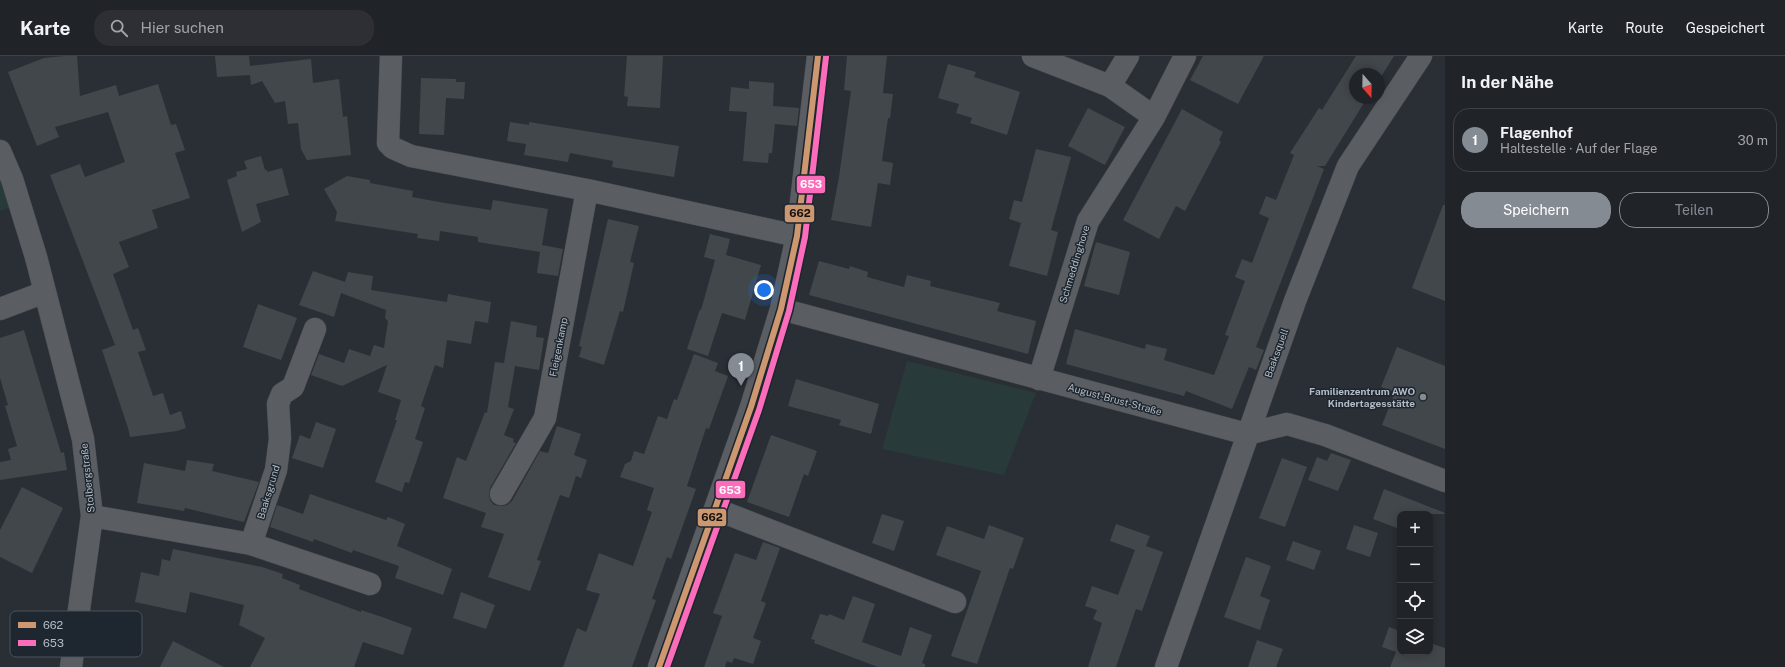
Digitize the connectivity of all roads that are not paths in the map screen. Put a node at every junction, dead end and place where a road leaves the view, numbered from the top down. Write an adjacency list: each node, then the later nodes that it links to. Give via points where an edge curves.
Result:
1 (391, 56): 10 (street, via 388,143 393,148 411,156)
2 (818, 56): 11 (street)
3 (1033, 56): 7 (street)
4 (1128, 56): 7 (street)
5 (1185, 56): 8 (street, Schmeddinghove)
6 (1421, 56): 17 (street, Baaksquell, via 1348,166)
7 (1110, 86): 8 (street)
8 (1154, 117): 16 (street, Schmeddinghove, via 1088,221)
9 (0, 151): 12 (street, Stolbergstraße, via 18,198)
10 (587, 190): 11 (street); 19 (street, Fleigenkamp, via 545,418)
11 (797, 236): 14 (street)
12 (45, 292): 13 (street); 21 (street, Stolbergstraße, via 83,439)
13 (0, 309)
14 (781, 309): 16 (street, August-Brust-Straße); 20 (street, via 751,407)
15 (315, 329): 22 (street, Baaksgrund, via 293,387 282,394 278,404 280,439 276,470)
16 (1039, 379): 17 (street, August-Brust-Straße)
17 (1247, 434): 18 (street, August-Brust-Straße, via 1287,424 1325,435); 29 (street, Baaksquell)
18 (1445, 481)
19 (501, 494)
20 (715, 509): 24 (street); 28 (street)
21 (92, 516): 22 (street); 25 (street, Stolbergstraße)
22 (251, 544): 23 (street)
23 (370, 584)
24 (955, 602)
25 (79, 611)
26 (72, 657): 27 (street, Stolbergstraße)
27 (71, 667)
28 (659, 667)
29 (1166, 667)

